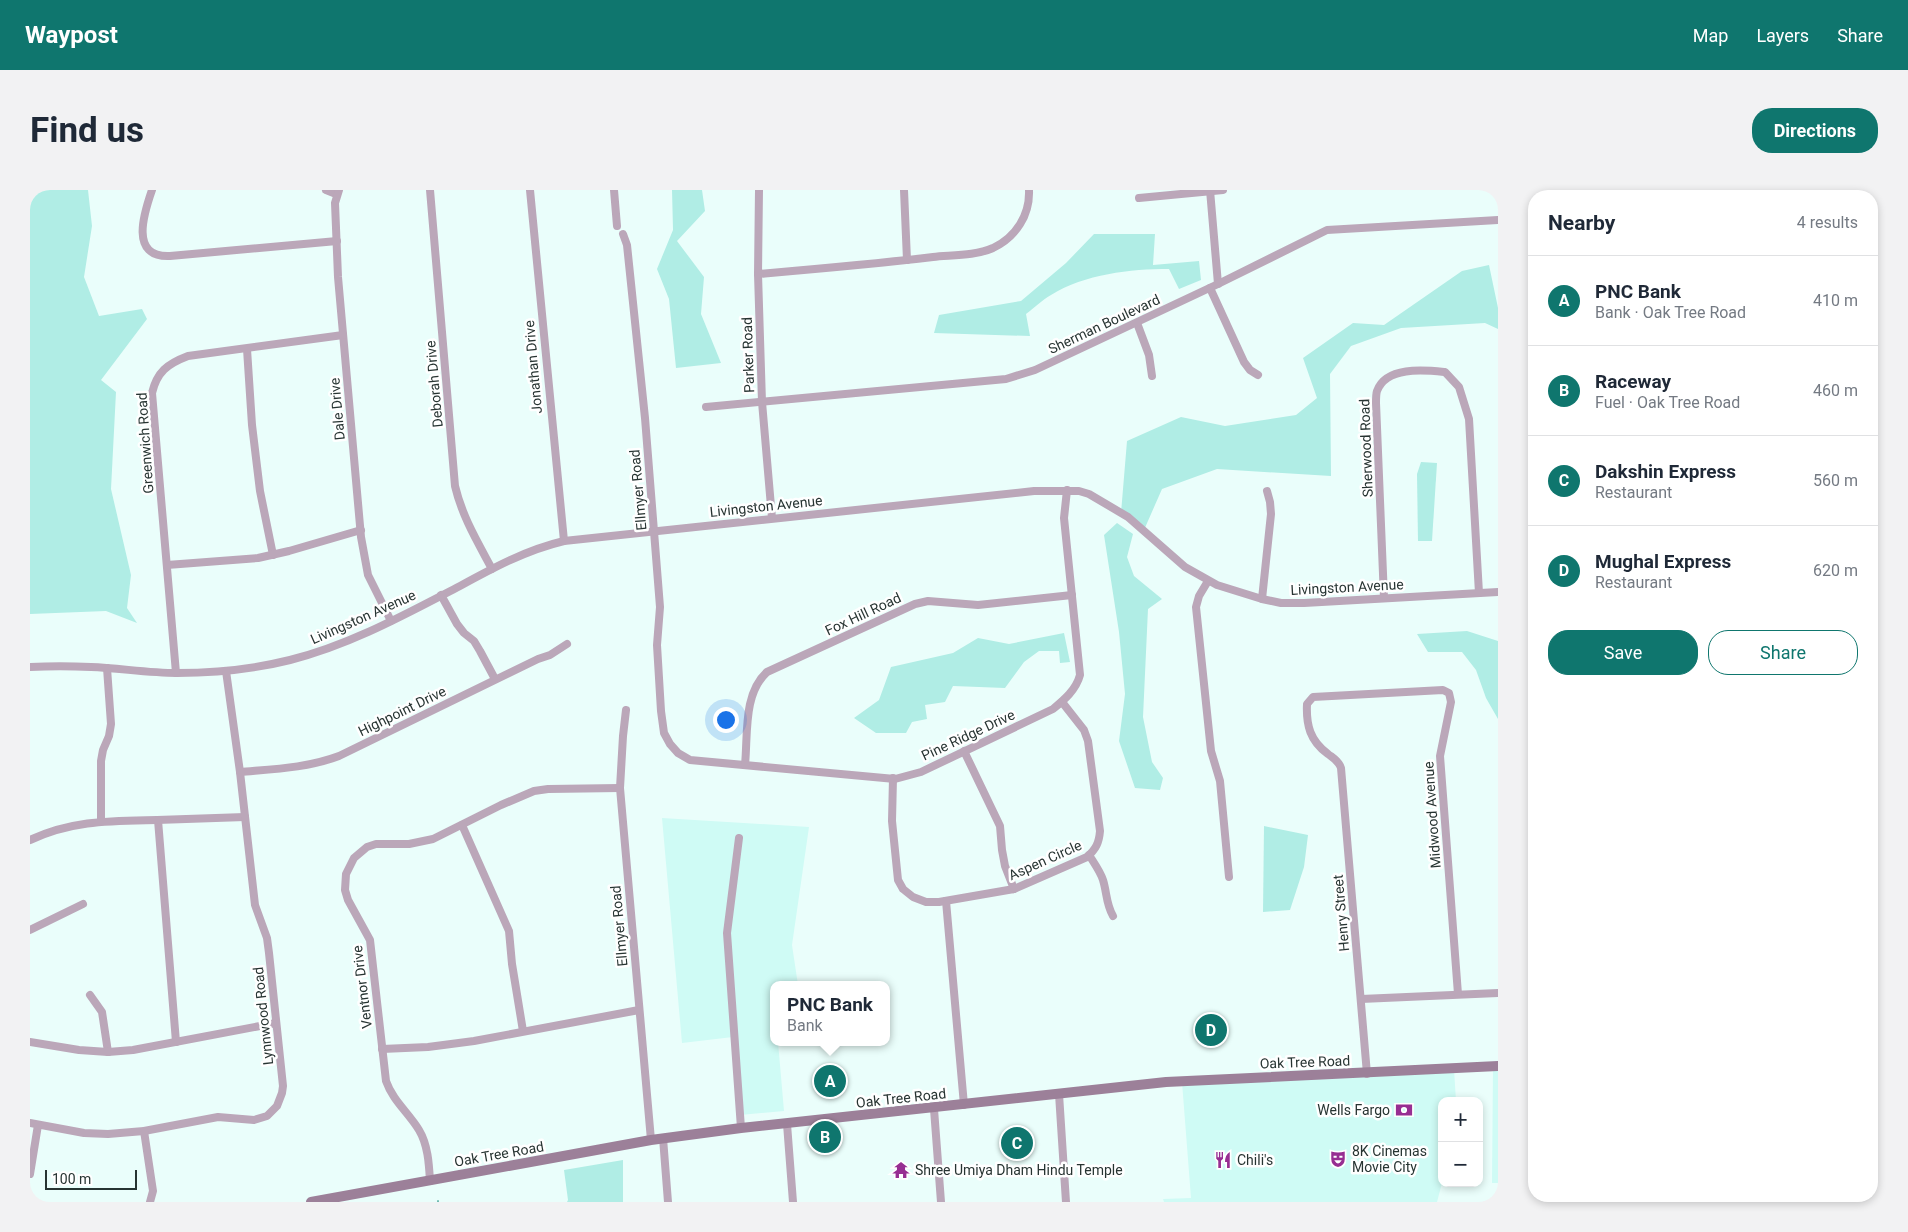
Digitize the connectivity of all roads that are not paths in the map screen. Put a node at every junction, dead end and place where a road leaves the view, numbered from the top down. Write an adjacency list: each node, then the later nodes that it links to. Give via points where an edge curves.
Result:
1 (152, 190): 16 (street, via 142,237 150,250 159,255)
2 (326, 190): 11 (street)
3 (430, 190): 35 (street, Deborah Drive, via 455,486 469,528)
4 (530, 190): 32 (street, Jonathan Drive)
5 (614, 190): 14 (street)
6 (759, 190): 18 (street, Parker Road)
7 (904, 190): 17 (street)
8 (1030, 190): 17 (street, via 1022,222 998,245 980,252)
9 (1223, 190): 10 (street)
10 (1210, 191): 12 (street); 19 (street)
11 (338, 192): 16 (street, Dale Drive)
12 (1139, 198)
13 (1498, 220): 19 (street, Sherman Boulevard, via 1327,230)
14 (617, 226)
15 (623, 234): 31 (street, Ellmyer Road, via 627,245)
16 (337, 240): 21 (street, Dale Drive)
17 (907, 260): 18 (street)
18 (758, 274): 25 (street, Parker Road)
19 (1214, 286): 20 (street, Sherman Boulevard); 24 (street, via 1244,362)
20 (1137, 323): 23 (street, via 1150,354); 25 (street, Sherman Boulevard, via 1036,370 1006,379)
21 (343, 335): 22 (street, Greenwich Road); 30 (street, Dale Drive)
22 (247, 349): 33 (street, via 260,491); 34 (street, Greenwich Road, via 188,356 168,366 155,380 152,394)
23 (1152, 376)
24 (1258, 376)
25 (762, 402): 26 (street, Sherman Boulevard); 29 (street, Parker Road)
26 (706, 407)
27 (1067, 490): 29 (street, Livingston Avenue, via 1034,490); 36 (street, Livingston Avenue, via 1089,494 1128,517 1185,567); 39 (street, Pine Ridge Drive, via 1064,518)
28 (1267, 491): 42 (street, via 1271,514)
29 (772, 518): 31 (street, Livingston Avenue)
30 (361, 530): 33 (street); 43 (street, Dale Drive, via 364,563)
31 (654, 530): 32 (street, Livingston Avenue); 52 (street, Ellmyer Road, via 660,607 657,645 659,687 664,733)
32 (564, 541): 35 (street, Livingston Avenue, via 531,551)
33 (273, 555): 34 (street)
34 (167, 565): 48 (street, Greenwich Road)
35 (492, 569): 40 (street, Livingston Avenue)
36 (1208, 581): 42 (street, Livingston Avenue); 66 (street, via 1196,607 1211,751 1220,781)
37 (1498, 592): 38 (street, Livingston Avenue)
38 (1479, 593): 41 (street, Livingston Avenue); 41 (street, Sherwood Road, via 1470,429 1459,387 1444,372 1397,373 1381,385 1376,403)
39 (1072, 595): 50 (street, Pine Ridge Drive, via 1080,675); 55 (street, Fox Hill Road, via 978,605 928,601 915,604 767,672 754,688 750,703)
40 (441, 596): 43 (street, Livingston Avenue); 49 (street, via 457,624 480,651)
41 (1384, 598): 42 (street, Livingston Avenue, via 1304,603)
42 (1262, 599)
43 (391, 621): 47 (street, Livingston Avenue, via 291,660)
44 (566, 644): 49 (street, Highpoint Drive, via 550,655)
45 (30, 667): 46 (street, Livingston Avenue)
46 (106, 668): 48 (street, Livingston Avenue); 61 (street, via 111,724 102,750)
47 (226, 671): 48 (street, Livingston Avenue); 56 (street, Lynnwood Road)
48 (176, 673)
49 (495, 680): 56 (street, Highpoint Drive, via 326,761)
50 (1062, 702): 53 (street, Pine Ridge Drive); 65 (street, Aspen Circle, via 1088,740 1100,831 1095,850)
51 (626, 710): 58 (street, Ellmyer Road)
52 (670, 744): 55 (street, Pine Ridge Drive, via 690,760)
53 (964, 751): 57 (street, Pine Ridge Drive, via 921,772); 67 (street, via 1000,826 1005,866)
54 (1330, 756): 73 (street, Midwood Avenue, via 1316,744 1308,730 1307,704 1313,697 1443,690 1449,693 1451,702 1440,756); 75 (street, Henry Street, via 1340,763 1342,776)
55 (745, 765): 57 (street, Pine Ridge Drive)
56 (240, 772): 59 (street, Lynnwood Road)
57 (893, 778): 68 (street, Aspen Circle, via 892,821 898,880 913,897 926,902)
58 (620, 788): 62 (street, Ventnor Drive, via 534,791); 76 (street, Ellmyer Road)
59 (245, 816): 60 (street); 77 (street, Lynnwood Road, via 256,905 266,938)
60 (158, 820): 61 (street); 80 (street)
61 (101, 821): 64 (street, via 71,826)
62 (462, 825): 78 (street, via 509,931); 81 (street, Ventnor Drive, via 425,842 384,843 367,847 354,858 346,874 348,900 370,940)
63 (739, 838): 90 (street, via 727,933)
64 (30, 840)
65 (1089, 856): 67 (street, Aspen Circle); 70 (street, via 1100,872 1108,908)
66 (1229, 877)
67 (1014, 889): 68 (street, Aspen Circle)
68 (946, 901): 86 (street)
69 (83, 904): 71 (street)
70 (1113, 916)
71 (30, 930)
72 (1498, 993): 73 (street)
73 (1458, 994): 75 (street)
74 (90, 995): 82 (street, via 102,1012)
75 (1361, 999): 84 (street, Henry Street)
76 (639, 1010): 78 (street); 93 (street, Ellmyer Road)
77 (276, 1023): 80 (street); 91 (street, Lynnwood Road, via 283,1086 280,1100 267,1116 254,1120 218,1117)
78 (523, 1031): 81 (street, via 428,1047)
79 (30, 1042): 82 (street)
80 (176, 1042): 82 (street)
81 (382, 1049): 95 (street, Ventnor Drive, via 390,1092 420,1131 424,1142)
82 (108, 1052)
83 (1498, 1066): 84 (main road, Oak Tree Road)
84 (1367, 1074): 85 (main road, Oak Tree Road, via 1166,1082)
85 (1059, 1094): 86 (main road, Oak Tree Road); 101 (street)
86 (964, 1106): 87 (main road, Oak Tree Road)
87 (934, 1109): 89 (main road, Oak Tree Road); 100 (street)
88 (34, 1124): 91 (street, Lynnwood Road, via 84,1133); 94 (street)
89 (787, 1124): 90 (main road, Oak Tree Road); 99 (street)
90 (740, 1128): 92 (main road, Oak Tree Road)
91 (144, 1131): 96 (street, via 153,1191)
92 (663, 1138): 93 (main road, Oak Tree Road); 98 (street)
93 (651, 1140): 95 (main road, Oak Tree Road)
94 (30, 1174)
95 (430, 1181): 97 (main road, Oak Tree Road)
96 (150, 1202)
97 (311, 1202)
98 (668, 1202)
99 (793, 1202)
100 (941, 1202)
101 (1066, 1202)

